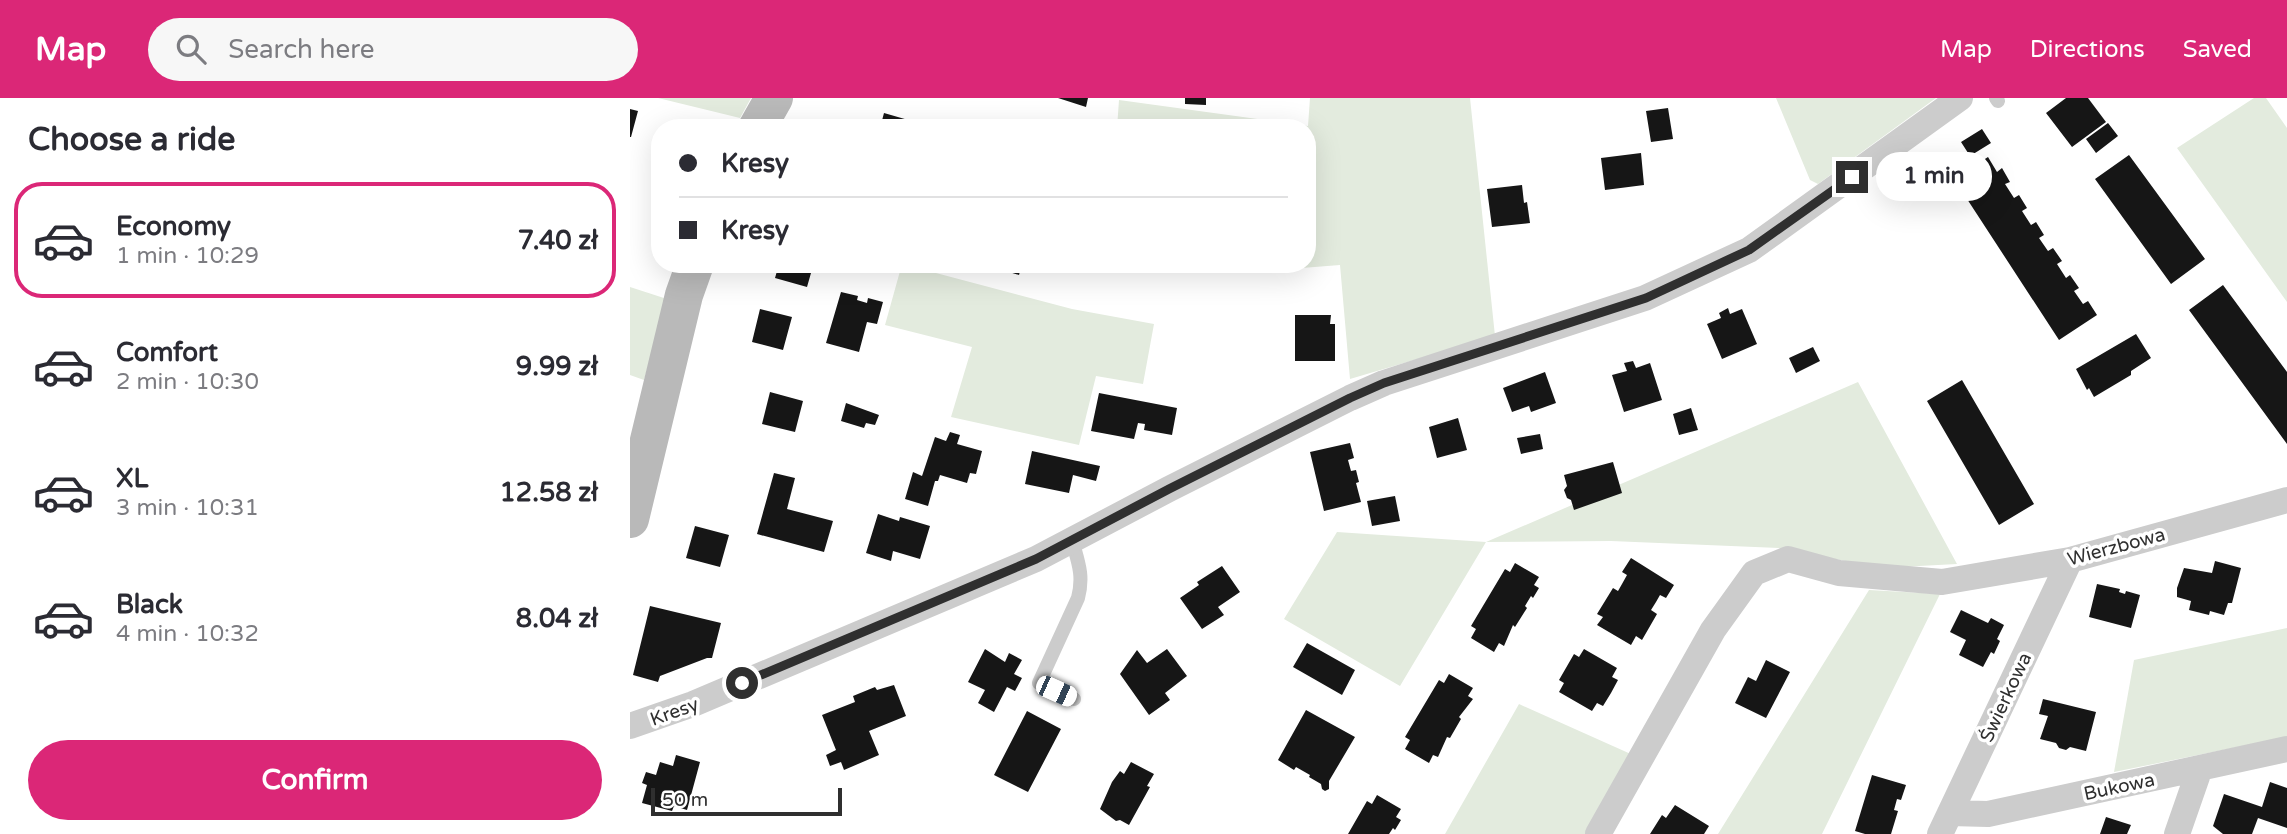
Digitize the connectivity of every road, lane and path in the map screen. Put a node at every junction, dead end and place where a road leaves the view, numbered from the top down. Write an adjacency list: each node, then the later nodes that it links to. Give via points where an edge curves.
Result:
1 (774, 98): 3 (street)
2 (1961, 98): 7 (street, Kresy, via 1749,250 1646,298 1384,383)
3 (762, 119)
4 (692, 273): 6 (street)
5 (2287, 500): 8 (street, Wierzbowa)
6 (630, 519)
7 (1072, 540): 9 (lane, via 1081,587 1039,683); 10 (street, Kresy, via 706,699)
8 (2070, 560): 13 (street, Świerkowa); 14 (street, Wierzbowa, via 1942,582 1839,573 1788,559 1754,573 1713,630)
9 (1074, 699)
10 (630, 726)
11 (2287, 749): 12 (street, Bukowa)
12 (2200, 768): 13 (street, Bukowa); 15 (street)
13 (1945, 823)
14 (1598, 834)
15 (2177, 834)

